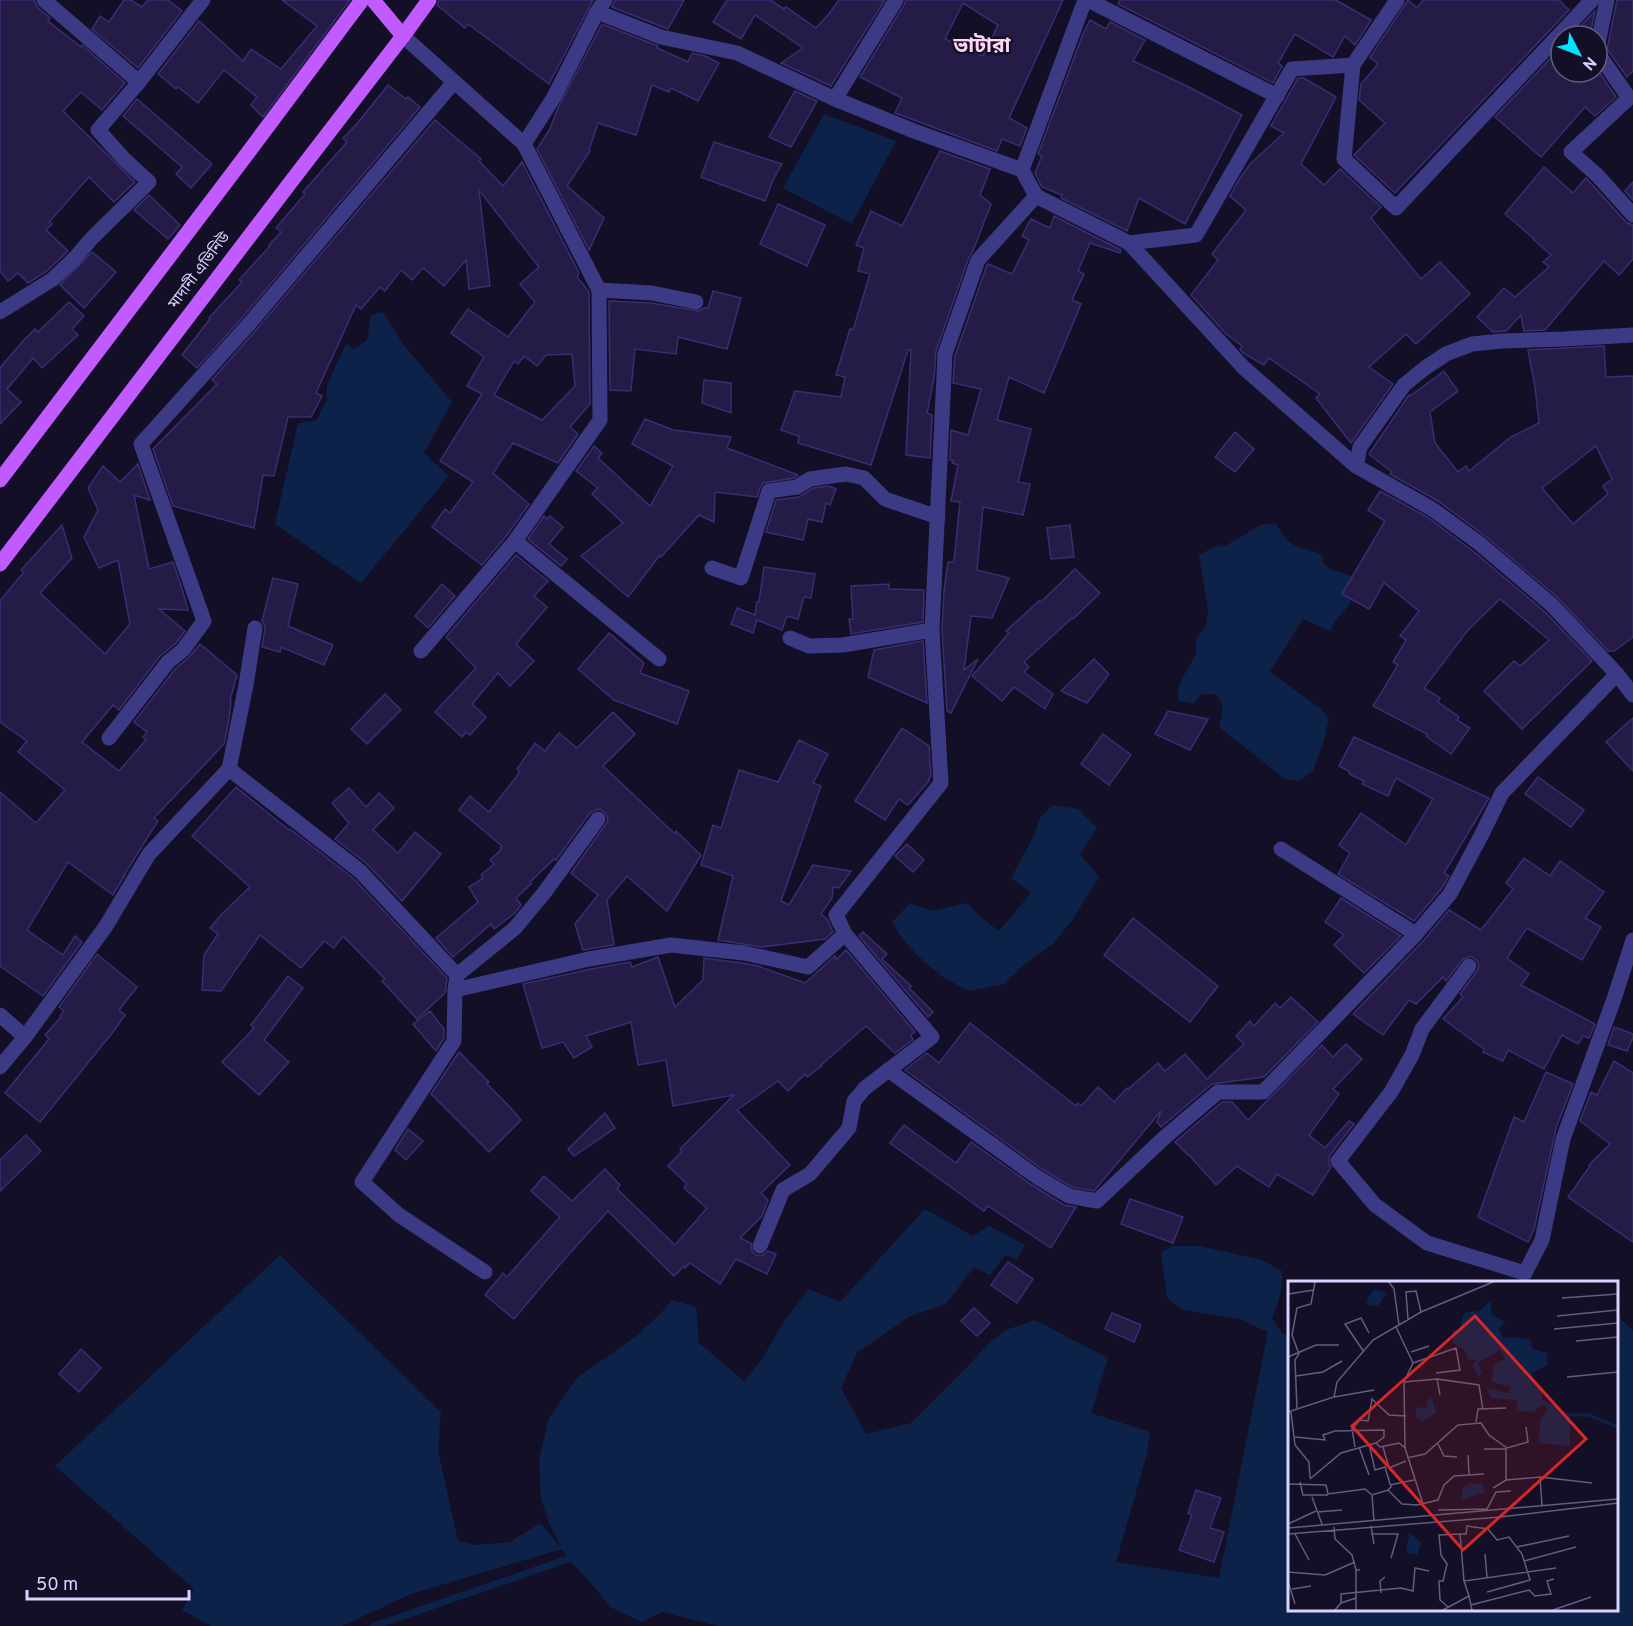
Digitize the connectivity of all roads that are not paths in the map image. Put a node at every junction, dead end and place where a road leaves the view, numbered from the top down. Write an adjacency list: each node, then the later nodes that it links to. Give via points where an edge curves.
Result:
1 (44, 0): 16 (street)
2 (202, 0): 16 (street)
3 (362, 0): 30 (main road)
4 (373, 0): 13 (main road)
5 (429, 0): 13 (main road, মাদানী এভিনিউ)
6 (896, 0): 19 (street)
7 (1086, 0): 18 (street); 21 (street)
8 (1592, 0): 14 (street, via 1396,208 1344,159)
9 (1607, 0): 12 (street)
10 (1391, 2): 14 (street)
11 (601, 6): 19 (street, via 660,37 737,53); 20 (street, via 554,97)
12 (1602, 24)
13 (403, 36): 17 (street); 33 (main road, মাদানী এভিনিউ)
14 (1353, 65): 18 (street, via 1292,69)
15 (1609, 68): 23 (street, via 1629,98 1571,152 1598,175)
16 (139, 82): 27 (street, via 98,130 149,182 53,279)
17 (454, 82): 20 (street); 42 (street, via 249,324 141,444 204,621)
18 (1277, 96): 24 (street, via 1196,235)
19 (835, 99): 21 (street)
20 (524, 144): 25 (street)
21 (1022, 170): 22 (street)
22 (1036, 196): 24 (street); 31 (street, via 978,260 945,354)
23 (1633, 215)
24 (1129, 243): 29 (street, via 1244,368)
25 (599, 290): 26 (street, via 652,292); 32 (street, via 600,420)
26 (696, 302)
27 (0, 312)
28 (1633, 335): 29 (street, via 1472,344 1446,354 1404,385 1360,447)
29 (1356, 466): 40 (street, via 1432,509 1479,543 1552,605)
30 (0, 480)
31 (938, 517): 34 (street, via 885,499 864,478 846,474 810,479 797,487 770,491 741,578); 36 (street)
32 (516, 541): 38 (street); 39 (street)
33 (0, 564)
34 (712, 568)
35 (255, 628): 43 (street)
36 (932, 630): 37 (street, via 843,645 809,646); 46 (street, via 941,783 836,915)
37 (790, 638)
38 (421, 651)
39 (659, 659)
40 (1617, 674): 41 (street); 47 (street, via 1502,793 1450,894)
41 (1633, 695)
42 (109, 738)
43 (229, 769): 50 (street, via 360,871); 52 (street, via 149,854 106,926)
44 (598, 819): 50 (street, via 515,928)
45 (1281, 849): 47 (street)
46 (845, 934): 50 (street, via 808,967 744,953 670,945); 54 (street, via 932,1037)
47 (1416, 934): 54 (street, via 1263,1092 1218,1092 1097,1201 1070,1196 1037,1177)
48 (1633, 940): 49 (street, via 1563,1139 1542,1240 1525,1273 1427,1243 1375,1205 1338,1161 1391,1092 1422,1029)
49 (1469, 966)
50 (456, 982): 56 (street, via 453,1041 362,1182 399,1215)
51 (0, 1015): 52 (street)
52 (25, 1037): 53 (street)
53 (0, 1067)
54 (888, 1070): 55 (street, via 854,1101 849,1128 810,1174 783,1190)
55 (760, 1246)
56 (485, 1272)

